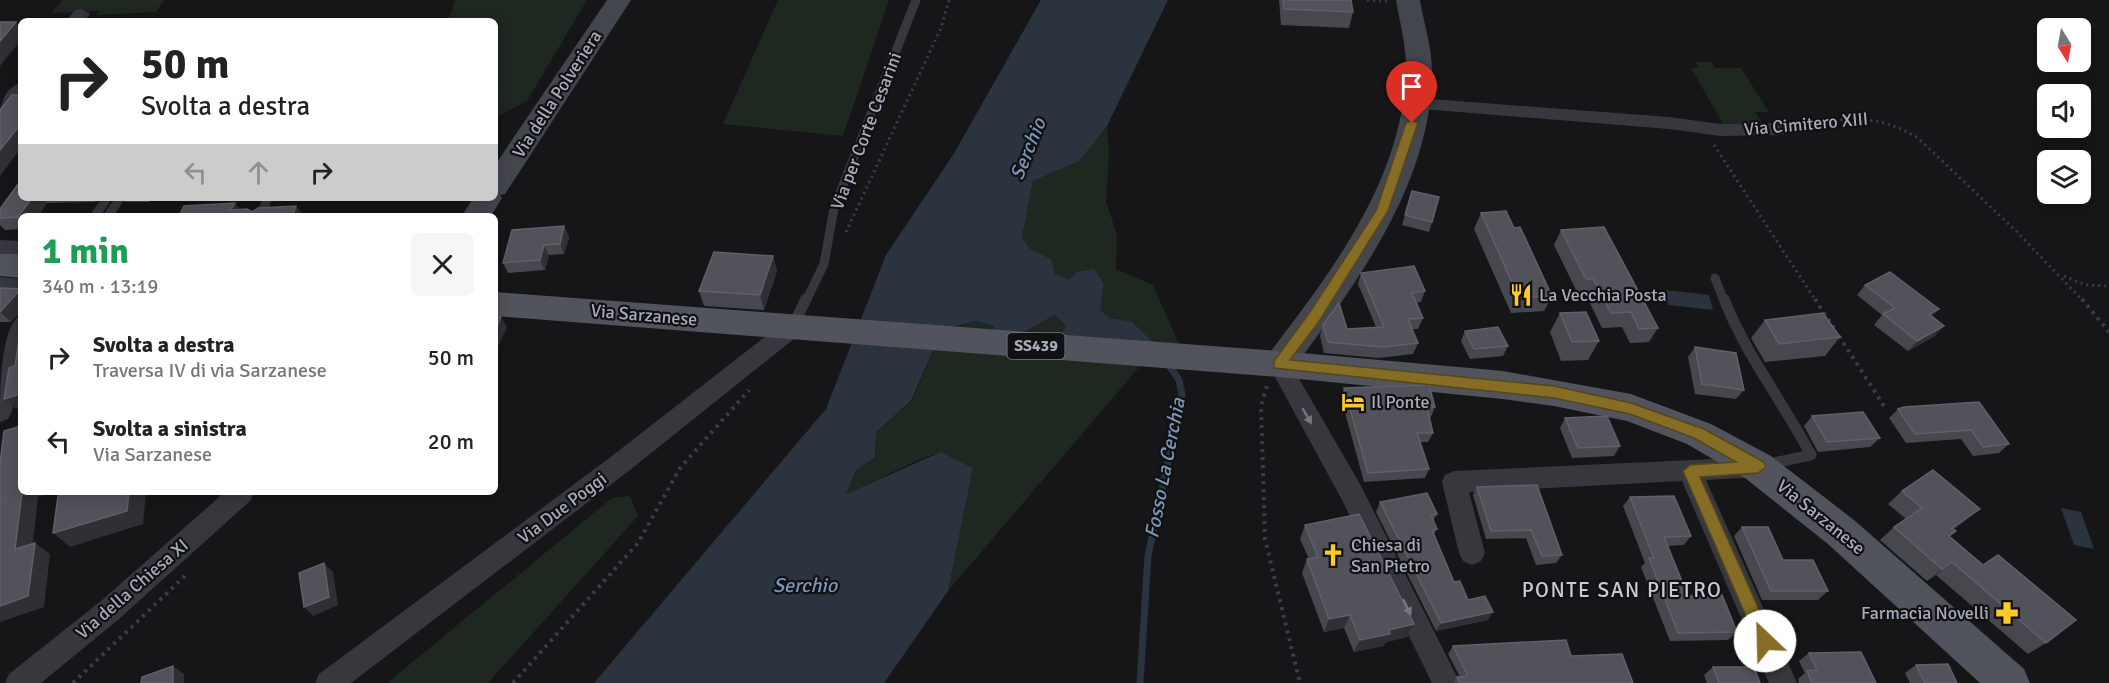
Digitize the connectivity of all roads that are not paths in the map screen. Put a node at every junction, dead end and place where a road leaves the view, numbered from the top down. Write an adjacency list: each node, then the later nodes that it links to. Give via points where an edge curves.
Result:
1 (619, 0): 8 (main road, Via della Polveriera)
2 (916, 0): 18 (lane, Via per Corte Cesarini, via 834,208 824,264)
3 (1392, 2): 5 (main road, via 1419,72)
4 (18, 93): 6 (street)
5 (1417, 104): 7 (street, Via Cimitero XIII, via 1720,130); 19 (main road, via 1382,211)
6 (0, 116)
7 (1780, 129)
8 (498, 182)
9 (0, 248): 10 (street)
10 (18, 249)
11 (0, 265): 12 (main road)
12 (18, 267)
13 (1715, 278): 21 (lane, via 1738,335 1810,455)
14 (0, 285): 15 (street)
15 (18, 287)
16 (498, 304): 18 (main road, Via Sarzanese / SS439)
17 (18, 328): 20 (street, via 9,342)
18 (792, 328): 19 (main road, SS439); 26 (street, Via Due Poggi, via 621,463)
19 (1272, 377): 21 (main road, Via Sarzanese / SS439, via 1554,392 1631,408 1699,434); 27 (street, one-way to 27, via 1351,492)
20 (0, 412)
21 (1758, 467): 22 (street); 29 (main road, Via Sarzanese / SS439, via 1841,532)
22 (1690, 471): 24 (street, via 1454,482); 28 (street)
23 (239, 495): 25 (street, Via della Chiesa XI, via 110,610)
24 (1472, 553)
25 (19, 683)
26 (329, 683)
27 (1446, 683)
28 (1783, 683)
29 (2010, 683)

